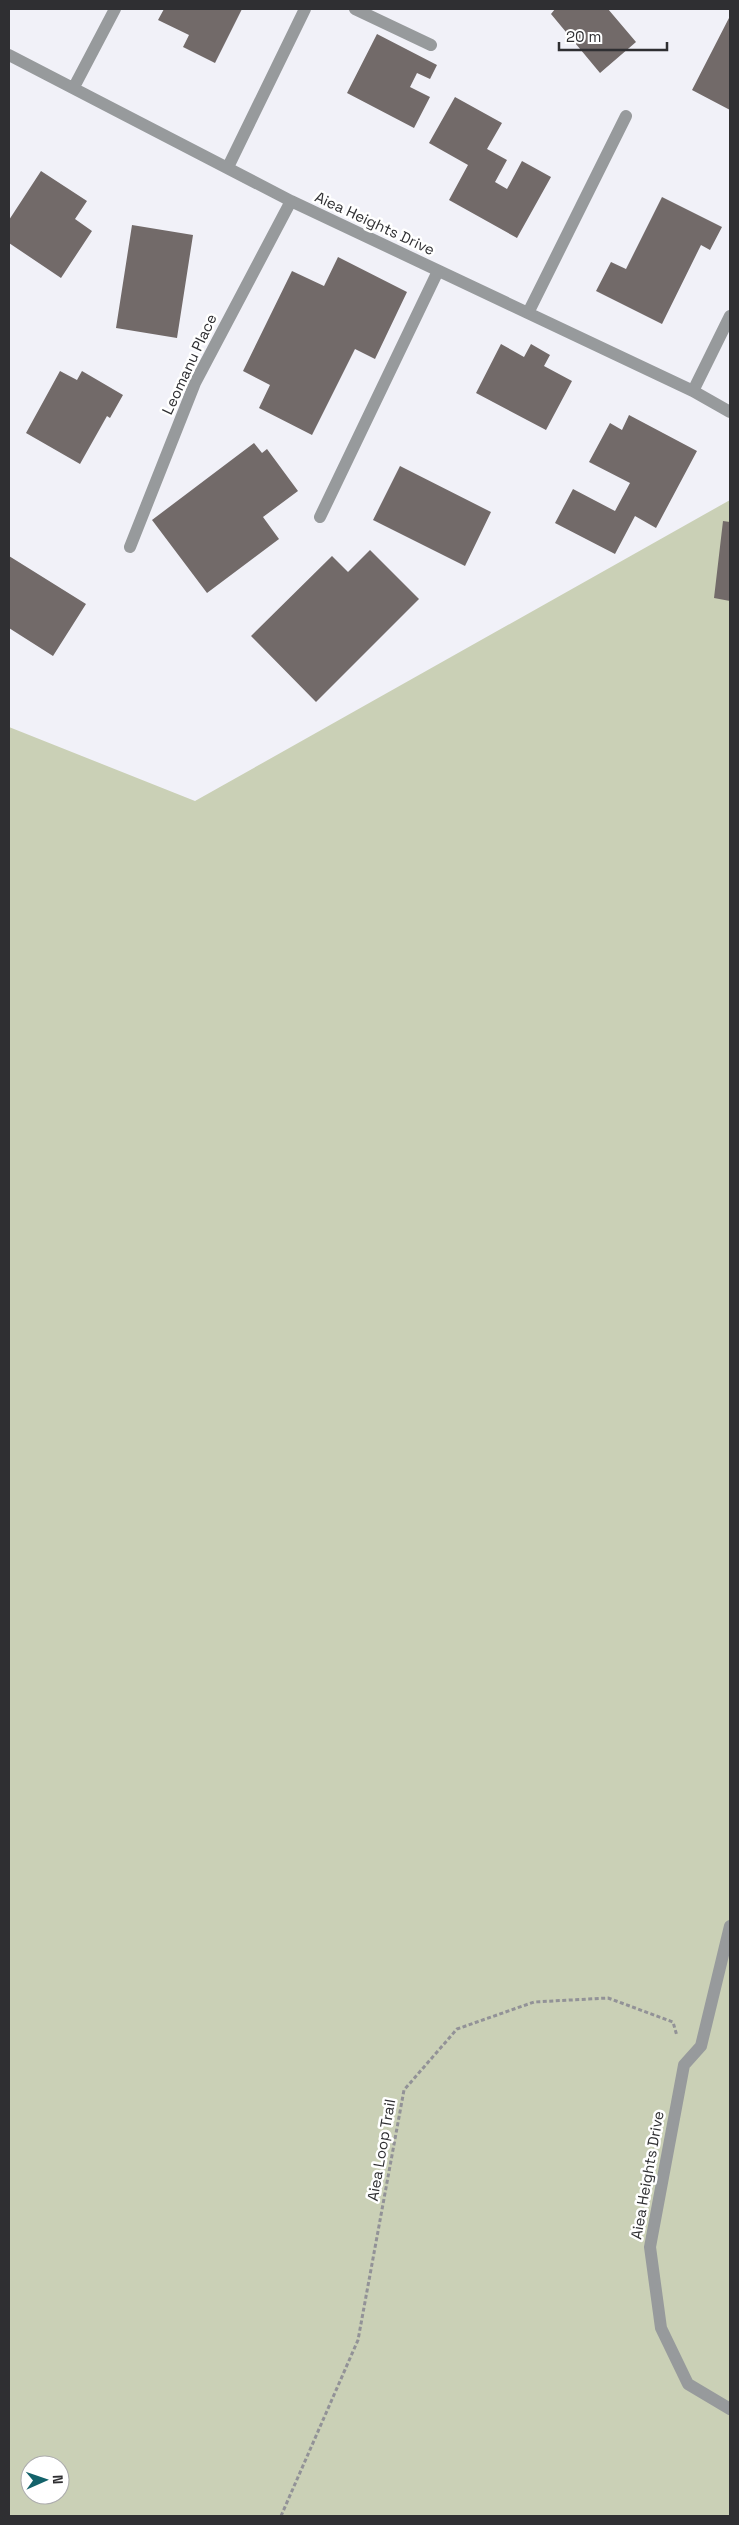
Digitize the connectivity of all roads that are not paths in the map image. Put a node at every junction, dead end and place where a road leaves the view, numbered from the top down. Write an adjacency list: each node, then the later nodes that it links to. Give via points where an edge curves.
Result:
1 (115, 9): 6 (street)
2 (305, 9): 8 (street)
3 (355, 9): 4 (street)
4 (431, 45)
5 (9, 55): 6 (street, Aiea Heights Drive)
6 (74, 87): 8 (street, Aiea Heights Drive)
7 (626, 116): 11 (street)
8 (228, 167): 9 (street, Aiea Heights Drive)
9 (291, 201): 10 (street, Aiea Heights Drive); 16 (street, Leomanu Place, via 195,383)
10 (438, 271): 11 (street, Aiea Heights Drive); 15 (street)
11 (528, 313): 13 (street, Aiea Heights Drive)
12 (730, 316): 13 (street)
13 (693, 391): 14 (street, Aiea Heights Drive)
14 (730, 412)
15 (320, 517)
16 (130, 547)
17 (730, 1926): 18 (street, Aiea Heights Drive, via 701,2046 684,2065 650,2246 661,2328 688,2384)
18 (730, 2409)

